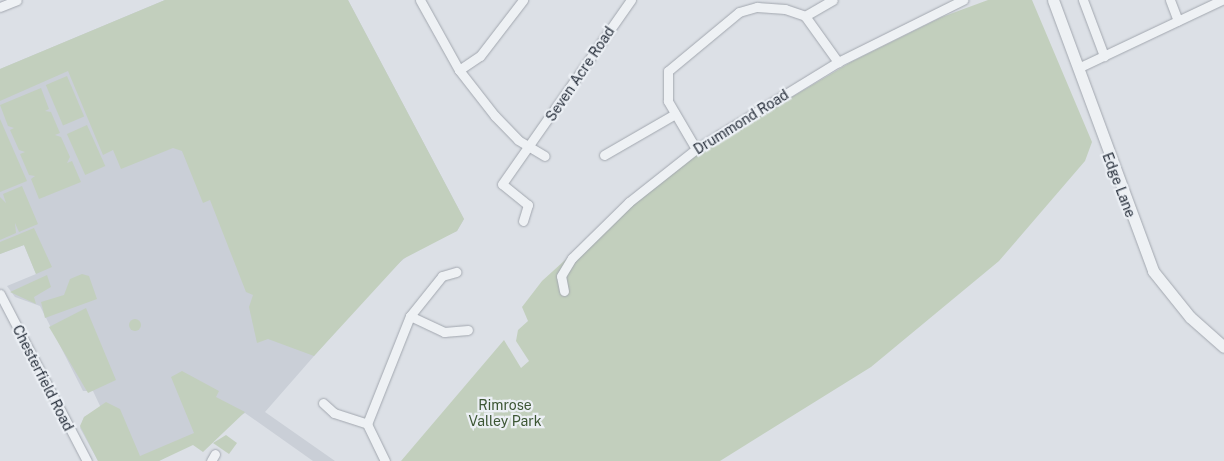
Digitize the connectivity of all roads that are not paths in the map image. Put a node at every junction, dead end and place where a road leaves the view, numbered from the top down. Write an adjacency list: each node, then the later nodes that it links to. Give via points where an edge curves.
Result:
1 (17, 0): 12 (street)
2 (420, 0): 18 (street)
3 (524, 0): 18 (street, via 480,56)
4 (630, 0): 20 (street, Seven Acre Road)
5 (833, 0): 13 (street)
6 (963, 0): 16 (street, Drummond Road)
7 (1052, 0): 17 (street, Edge Lane)
8 (1083, 0): 15 (street)
9 (1170, 0): 14 (street)
10 (1223, 1): 14 (street)
11 (757, 3): 13 (street); 19 (street, via 739,12 674,62 666,91)
12 (0, 7)
13 (805, 16): 16 (street)
14 (1178, 21): 15 (street)
15 (1104, 56): 17 (street)
16 (838, 62): 21 (street, Drummond Road)
17 (1078, 68): 30 (street, Edge Lane, via 1153,271 1190,317)
18 (459, 70): 20 (street, via 495,116)
19 (674, 114): 21 (street); 22 (street)
20 (527, 145): 23 (street); 24 (street, Seven Acre Road, via 502,184 528,205)
21 (696, 149): 26 (street, Drummond Road, via 628,202 572,258 561,276)
22 (604, 155)
23 (544, 156)
24 (523, 222)
25 (456, 272): 28 (street, via 442,276)
26 (564, 291)
27 (0, 294): 33 (street, Chesterfield Road)
28 (410, 316): 29 (street, via 444,332); 32 (street)
29 (468, 330)
30 (1224, 347)
31 (323, 403): 32 (street, via 334,413)
32 (367, 424): 34 (street)
33 (87, 461)
34 (385, 461)

